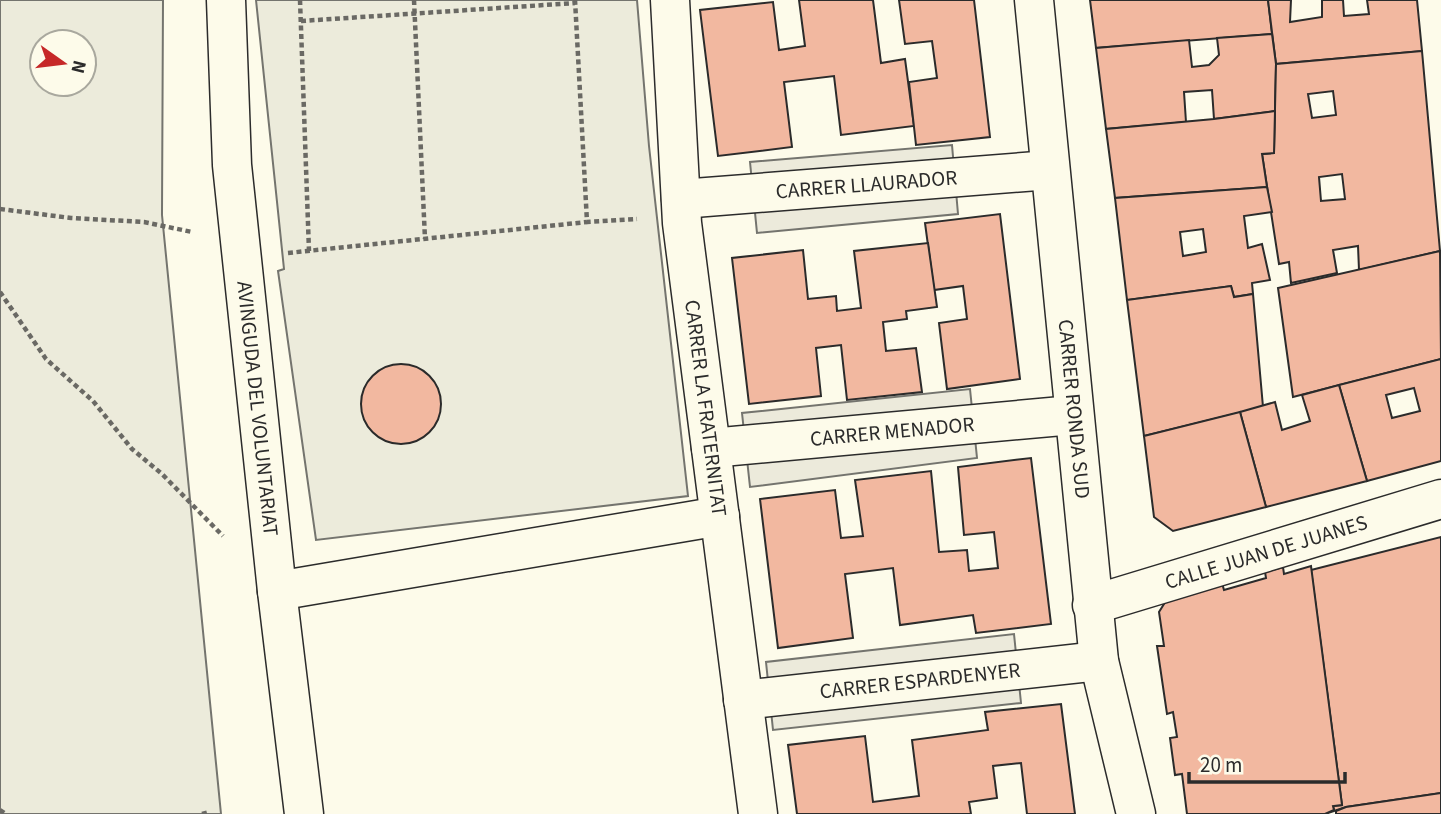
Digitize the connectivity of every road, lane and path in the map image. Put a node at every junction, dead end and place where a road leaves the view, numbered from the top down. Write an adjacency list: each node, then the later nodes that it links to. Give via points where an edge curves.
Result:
1 (226, 0): 15 (street, AVINGUDA DEL VOLUNTARIAT)
2 (300, 0): 8 (path)
3 (414, 0): 7 (path)
4 (670, 0): 10 (street, CARRER LA FRATERNITAT)
5 (1034, 0): 9 (street, CARRER RONDA SUD)
6 (575, 2): 7 (path); 13 (path)
7 (415, 13): 8 (path); 14 (path)
8 (300, 21): 16 (path)
9 (1050, 170): 10 (street, CARRER LLAURADOR); 19 (street, CARRER RONDA SUD)
10 (681, 199): 20 (street, CARRER LA FRATERNITAT)
11 (0, 209): 15 (path, via 144,222)
12 (643, 219): 13 (path)
13 (587, 222): 14 (path)
14 (425, 239): 16 (path)
15 (240, 244): 23 (street, AVINGUDA DEL VOLUNTARIAT)
16 (309, 251): 17 (path)
17 (282, 253)
18 (0, 292): 23 (path, via 46,359 93,401 132,449)
19 (1073, 415): 20 (street, CARRER MENADOR); 24 (street, CARRER RONDA SUD)
20 (711, 448): 22 (street, CARRER LA FRATERNITAT)
21 (1441, 499): 24 (street, CALLE JUAN DE JUANES)
22 (720, 516): 23 (street); 26 (street, CARRER LA FRATERNITAT)
23 (277, 591): 31 (street, AVINGUDA DEL VOLUNTARIAT)
24 (1092, 606): 25 (street, CARRER RONDA SUD)
25 (1099, 661): 26 (street, CARRER ESPARDENYER); 33 (street, CARRER RONDA SUD)
26 (743, 700): 32 (street, CARRER LA FRATERNITAT)
27 (0, 810): 29 (path)
28 (210, 811): 30 (path)
29 (6, 814)
30 (202, 814)
31 (304, 814)
32 (758, 814)
33 (1136, 814)

